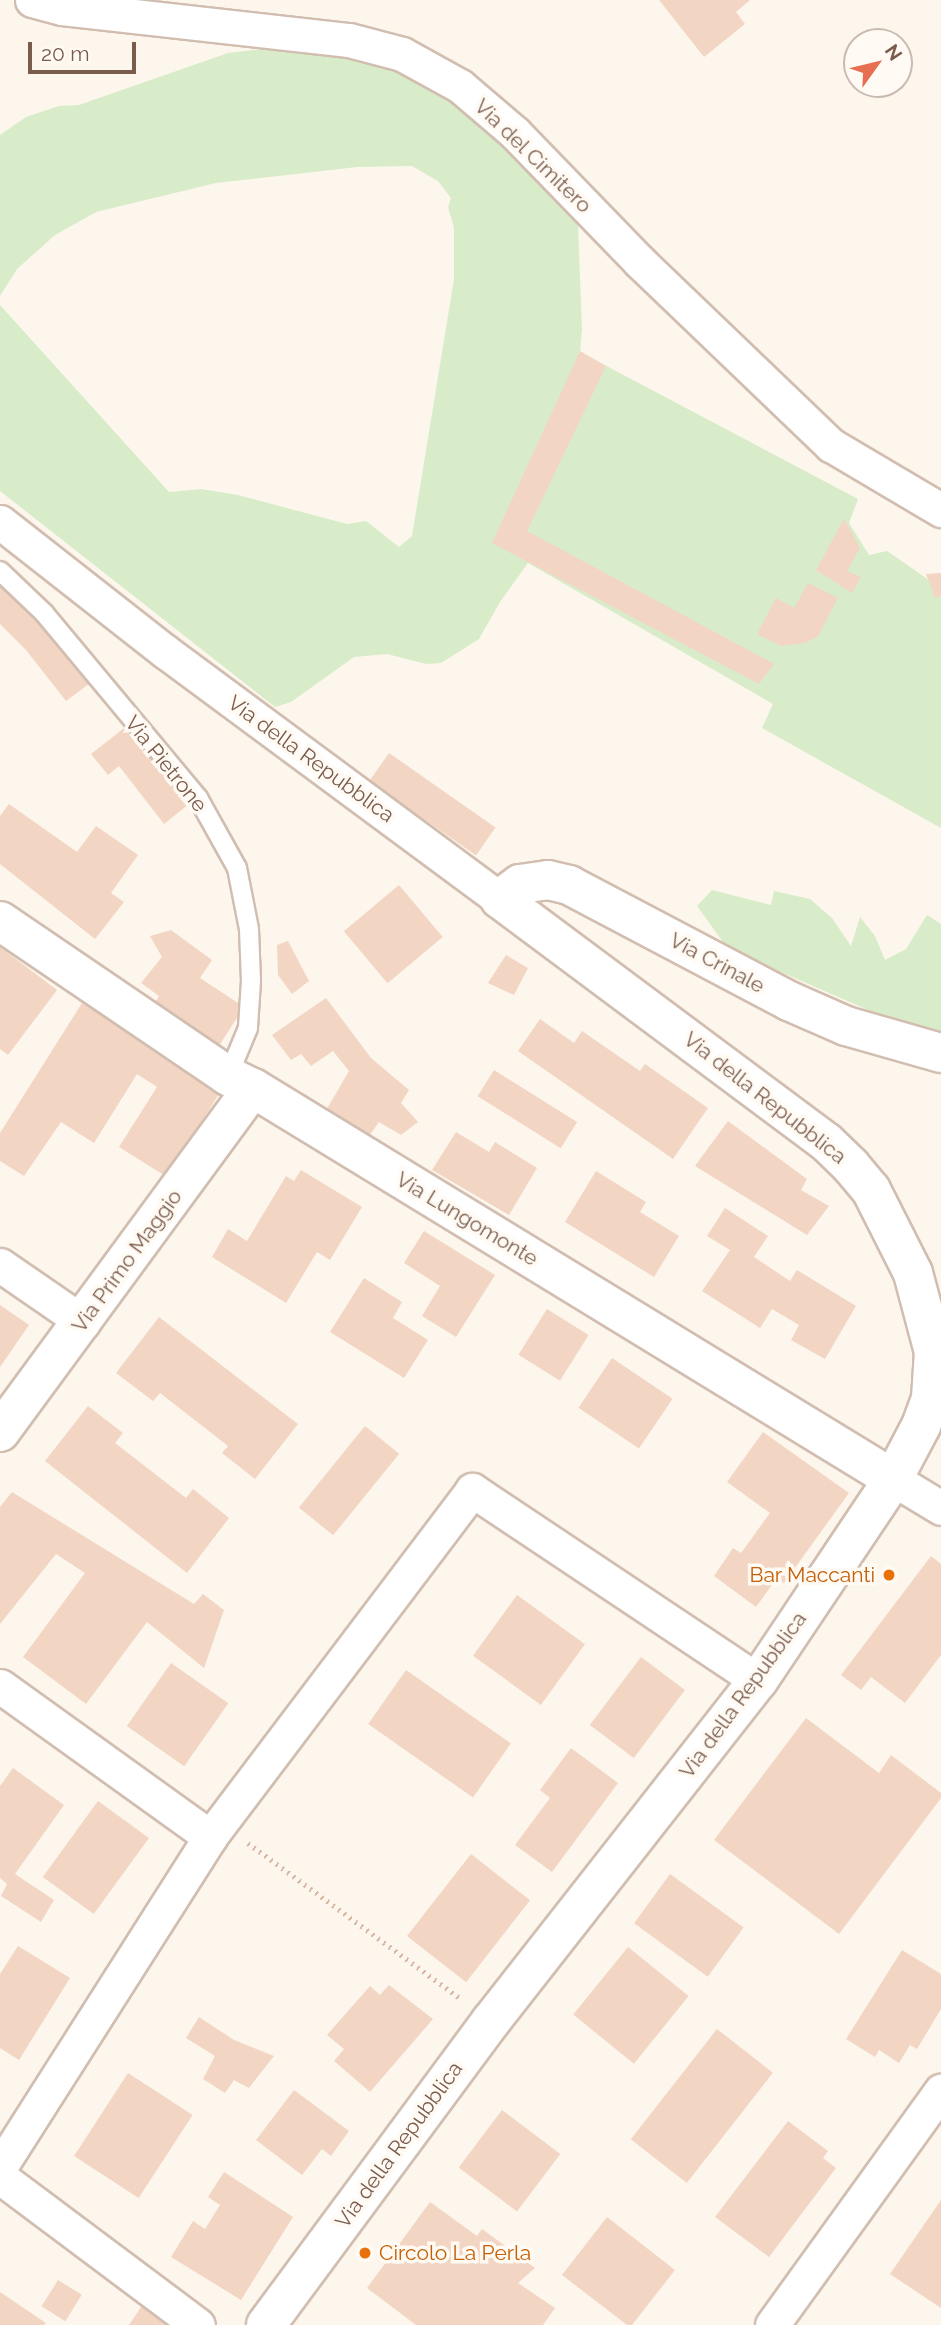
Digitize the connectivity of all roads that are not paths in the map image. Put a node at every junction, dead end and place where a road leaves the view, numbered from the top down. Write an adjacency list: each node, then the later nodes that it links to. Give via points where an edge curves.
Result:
1 (32, 0): 2 (street, Via del Cimitero, via 62,8 349,40 401,54 460,86 515,133 640,262 831,445)
2 (941, 510)
3 (0, 522): 5 (street, Via della Repubblica, via 166,652)
4 (0, 571): 8 (lane, Via Pietrone, via 44,613 198,797 237,868 249,929 251,981)
5 (500, 899): 7 (street, Via Crinale, via 520,884 548,880 569,885 789,1001 846,1026); 12 (street, Via della Repubblica, via 826,1142 871,1190 913,1273 934,1352 931,1398)
6 (0, 920): 8 (street, Via Lungomonte)
7 (941, 1053)
8 (241, 1082): 10 (street, Via Primo Maggio); 12 (street, Via Lungomonte)
9 (0, 1265): 10 (street)
10 (83, 1322): 11 (street, Via Primo Maggio)
11 (0, 1432)
12 (893, 1479): 13 (street, Via Lungomonte); 14 (street, Via della Repubblica)
13 (941, 1508)
14 (758, 1681): 16 (street, via 472,1490); 21 (street, Via della Repubblica, via 491,2021)
15 (0, 1686): 16 (street)
16 (216, 1831): 18 (street)
17 (941, 2091): 22 (street)
18 (0, 2167)
19 (0, 2177): 20 (street)
20 (198, 2325)
21 (266, 2325)
22 (772, 2325)

